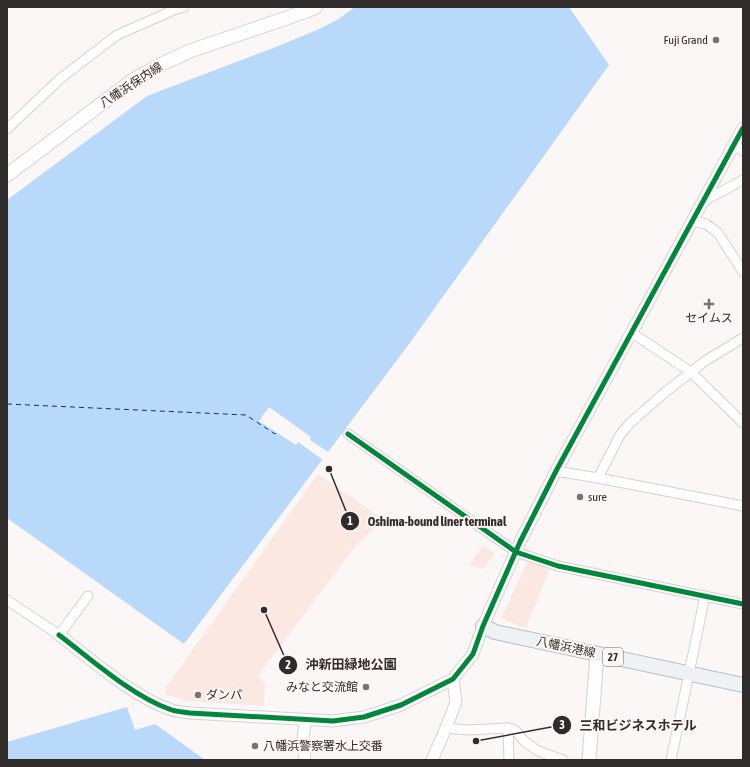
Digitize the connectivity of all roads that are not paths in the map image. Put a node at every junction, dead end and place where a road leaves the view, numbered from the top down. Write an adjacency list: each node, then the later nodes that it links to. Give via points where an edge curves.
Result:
1 (184, 7): 4 (street, via 117,35 61,78)
2 (316, 7): 7 (main road, 八幡浜保内線, via 190,51 162,64 134,80)
3 (743, 128): 5 (street)
4 (7, 129)
5 (732, 147): 6 (street); 9 (street)
6 (743, 150)
7 (7, 175)
8 (743, 180): 9 (street)
9 (704, 200): 10 (street)
10 (693, 221): 11 (street, via 706,224 718,233); 12 (street)
11 (743, 272)
12 (632, 332): 14 (street); 17 (street)
13 (743, 338): 14 (street)
14 (691, 372): 15 (street); 18 (street, via 620,434)
15 (743, 422)
16 (348, 434): 20 (street)
17 (556, 471): 18 (street); 20 (street)
18 (598, 478): 19 (street)
19 (742, 504)
20 (516, 552): 22 (street, via 558,566); 25 (street)
21 (88, 596): 26 (street)
22 (704, 596): 24 (street); 28 (street)
23 (7, 600): 26 (street)
24 (743, 604)
25 (483, 626): 27 (main road, 八幡浜港線 / 27, via 495,632); 29 (street, via 473,654)
26 (59, 635): 31 (street, via 127,686 171,710)
27 (597, 654): 28 (main road, 八幡浜港線 / 27); 38 (main road)
28 (688, 673): 30 (main road, 八幡浜港線 / 27); 39 (street)
29 (453, 679): 31 (street, via 401,705 364,717 333,721); 32 (street, via 456,702)
30 (743, 685)
31 (306, 720): 34 (street, via 303,737)
32 (446, 728): 33 (street); 35 (street)
33 (508, 728): 36 (street); 37 (street, via 515,730 524,741 538,751)
34 (305, 760)
35 (432, 760)
36 (509, 760)
37 (563, 760)
38 (589, 760)
39 (671, 760)

